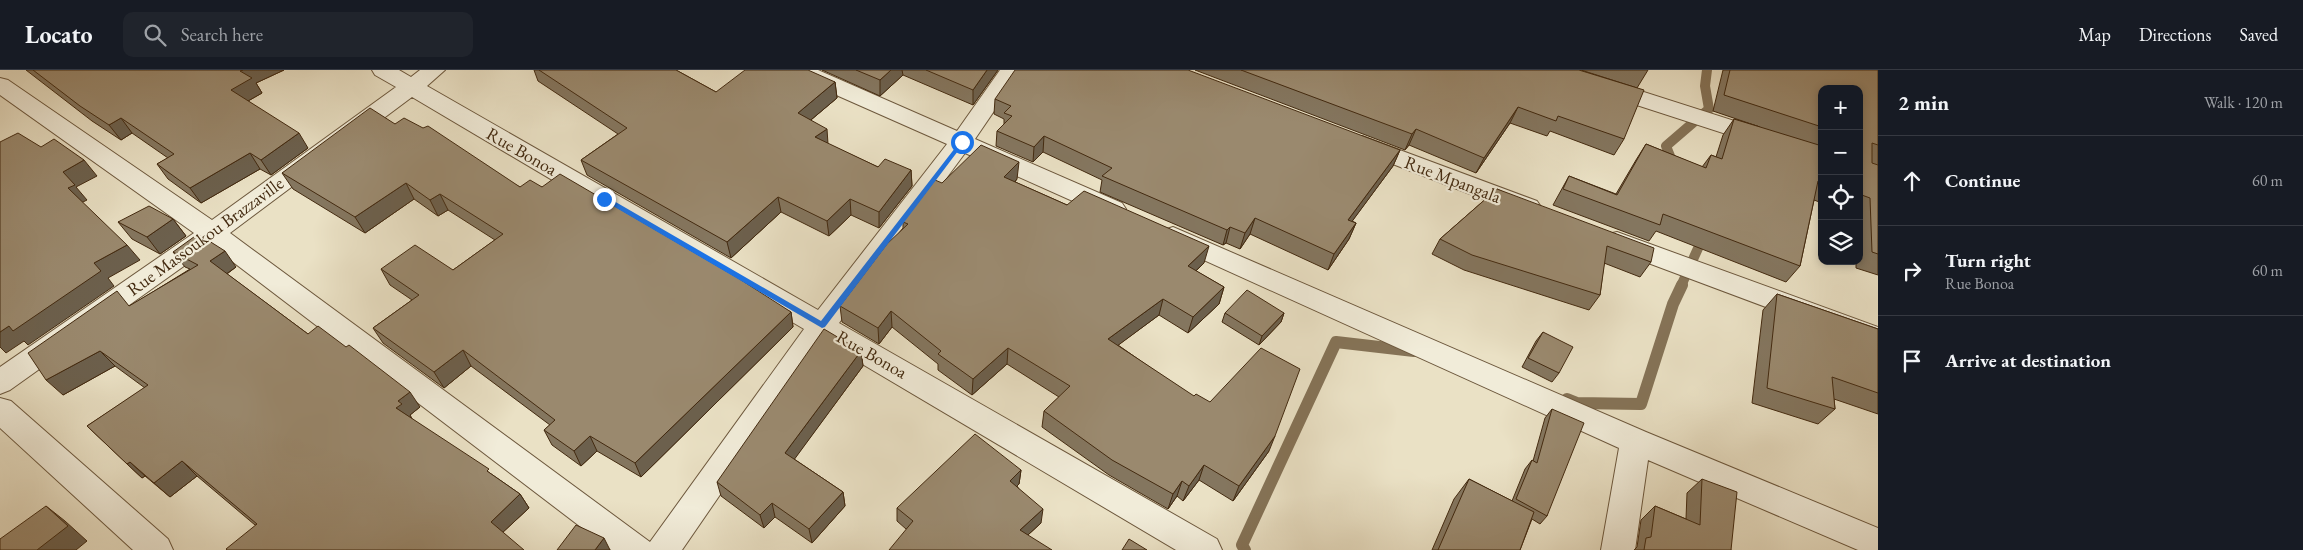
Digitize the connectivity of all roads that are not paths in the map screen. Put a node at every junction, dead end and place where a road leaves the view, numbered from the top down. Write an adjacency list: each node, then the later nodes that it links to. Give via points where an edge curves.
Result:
1 (383, 70): 7 (street, Rue Bonoa)
2 (434, 70): 7 (street, Rue Massoukou Brazzaville)
3 (799, 70): 9 (street)
4 (1011, 70): 9 (street)
5 (1552, 70): 10 (street)
6 (0, 85): 12 (street)
7 (411, 86): 12 (street, Rue Massoukou Brazzaville); 14 (street, Rue Bonoa)
8 (1337, 134): 11 (street, Rue Mpangala)
9 (962, 142): 14 (street); 18 (street)
10 (1818, 156)
11 (1551, 216)
12 (212, 232): 16 (street, Rue Massoukou Brazzaville); 21 (street)
13 (1598, 234): 15 (street)
14 (822, 325): 22 (street); 23 (street, Rue Bonoa)
15 (1878, 338)
16 (0, 382)
17 (0, 410): 20 (street)
18 (1635, 441): 19 (street); 24 (street)
19 (1878, 543)
20 (156, 550)
21 (637, 550)
22 (663, 550)
23 (1205, 550)
24 (1618, 550)

